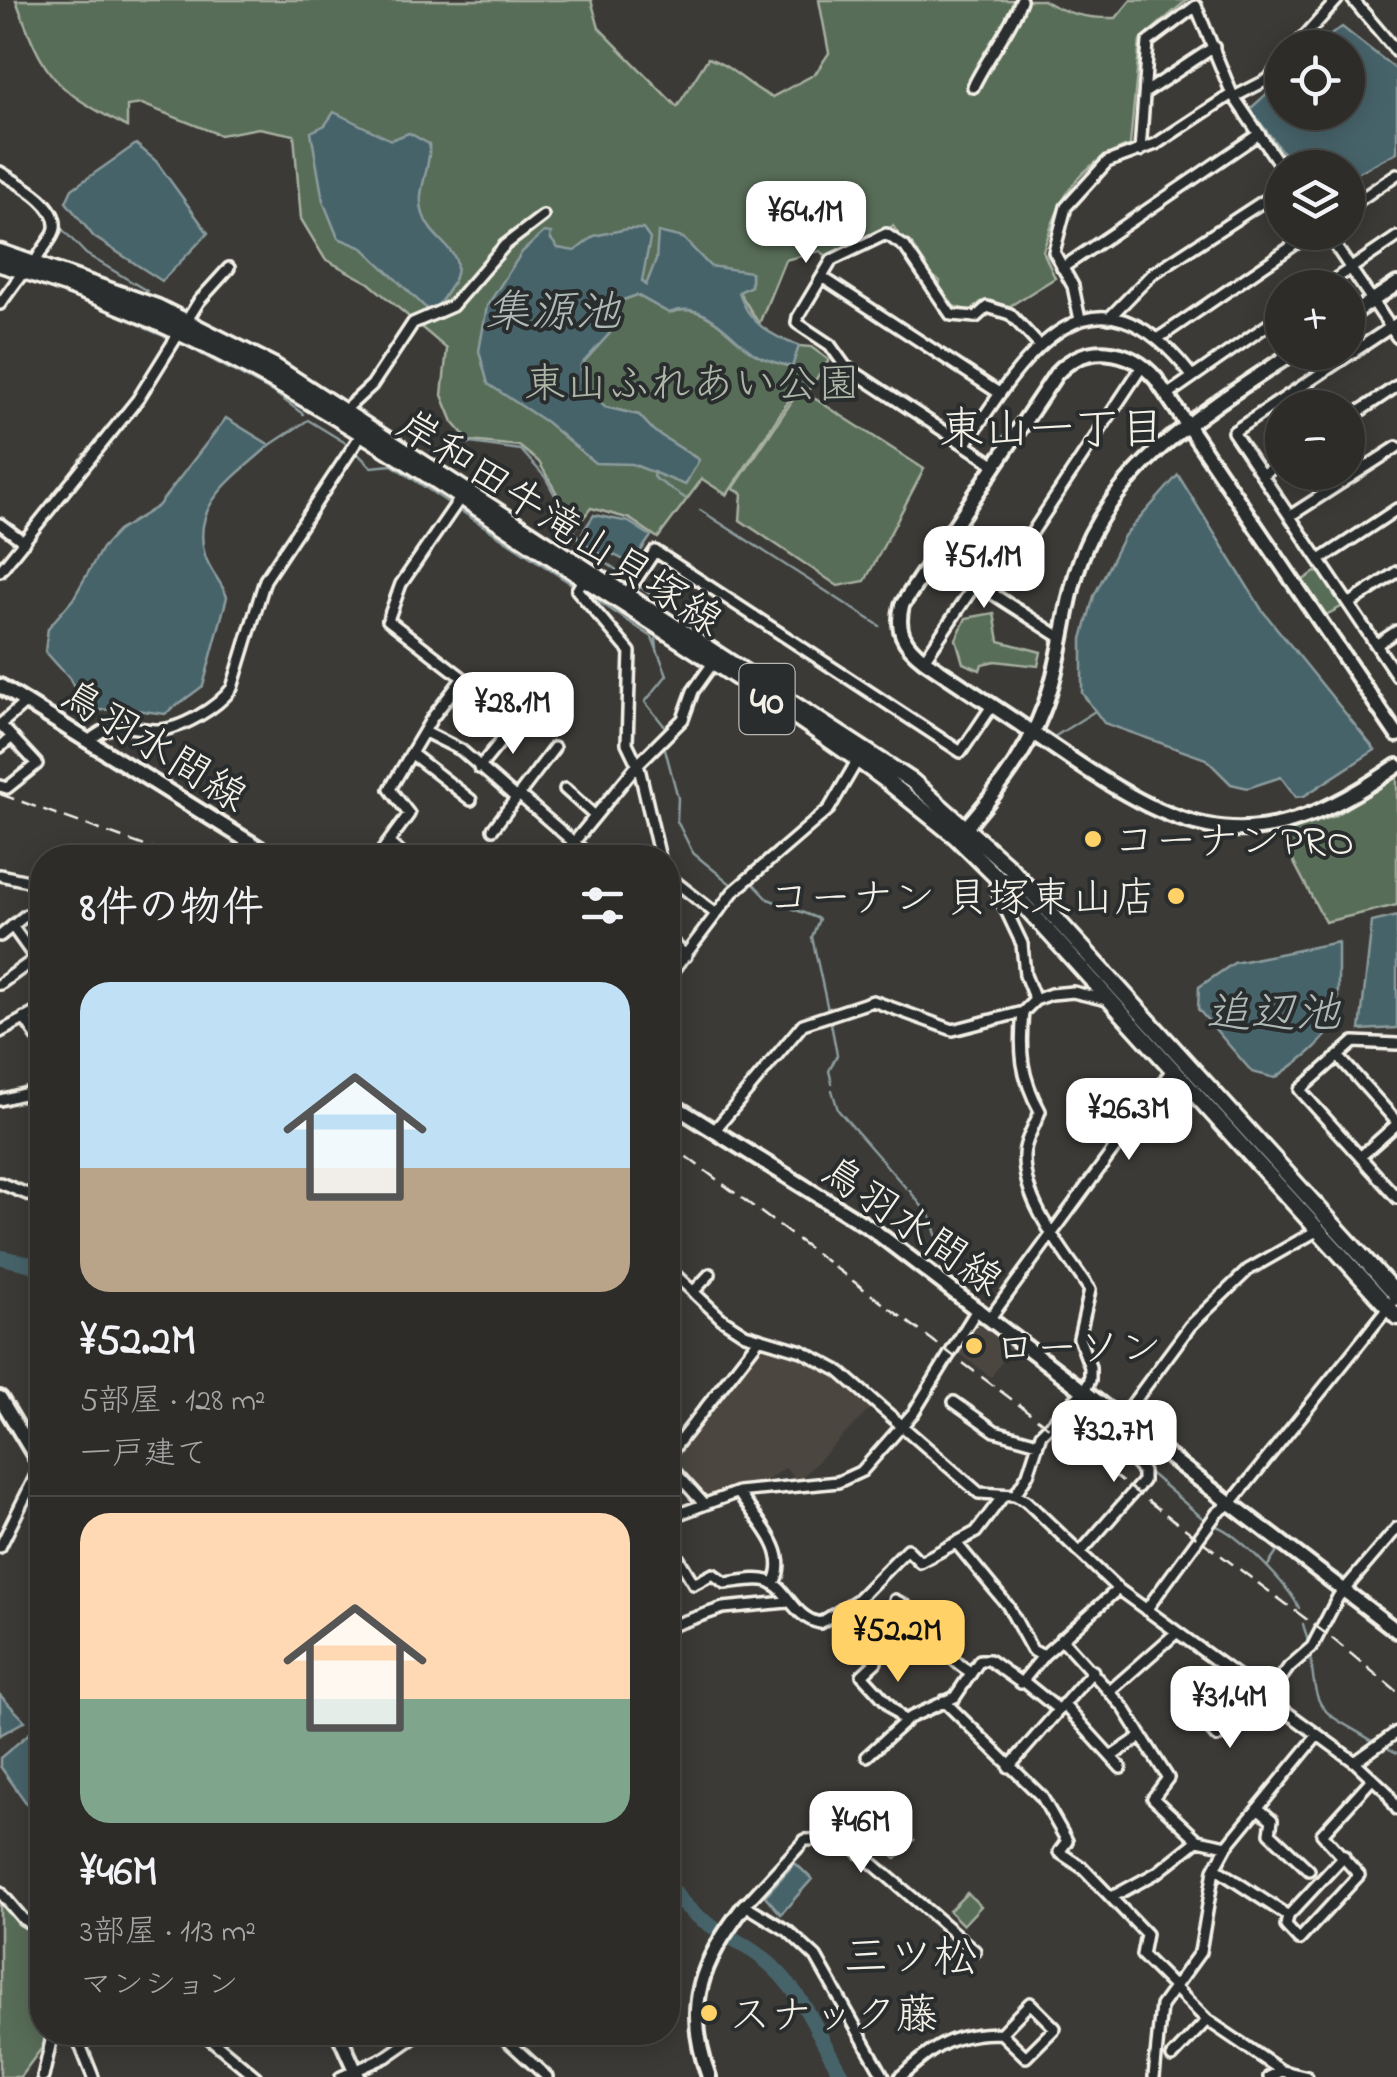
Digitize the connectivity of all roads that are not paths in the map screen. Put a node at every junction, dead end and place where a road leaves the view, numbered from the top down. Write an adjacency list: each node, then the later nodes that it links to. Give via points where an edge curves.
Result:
1 (1020, 0): 8 (street)
2 (1337, 0): 4 (street)
3 (1354, 0): 6 (street)
4 (1310, 30)
5 (1214, 47): 9 (street); 9 (street, via 1196,6 1188,9 1148,42); 10 (street)
6 (1397, 52)
7 (1265, 79): 10 (street)
8 (973, 87)
9 (1146, 92): 13 (street)
10 (1233, 95): 11 (street); 13 (street)
11 (1259, 134): 12 (street); 26 (street)
12 (1270, 150)
13 (1140, 151): 26 (street, via 1107,162 1066,207 1054,252)
14 (0, 172): 24 (street, via 32,192 54,222)
15 (1397, 174): 16 (street)
16 (1365, 196)
17 (1265, 200): 34 (street, via 1152,274)
18 (543, 216): 49 (street, via 505,244 452,306 413,324 372,386)
19 (1397, 237): 27 (street)
20 (1287, 250): 40 (street)
21 (1338, 250): 27 (street)
22 (0, 252): 24 (main road, 岸和田牛滝山貝塚線 / 40)
23 (0, 264): 24 (main road, 岸和田牛滝山貝塚線 / 40)
24 (30, 267): 32 (street); 38 (main road, 岸和田牛滝山貝塚線 / 40)
25 (228, 268): 38 (street)
26 (1062, 268): 35 (street, via 1074,286)
27 (1350, 268): 28 (street); 31 (street)
28 (1347, 270)
29 (822, 276): 41 (street, via 832,260 886,234 905,247 950,315 976,317 986,306 1010,314); 46 (street); 52 (street, via 797,323 830,345 845,366)
30 (1397, 284): 31 (street)
31 (1372, 300): 33 (street); 36 (street)
32 (0, 304)
33 (1365, 305)
34 (1109, 318): 35 (street); 40 (street)
35 (1080, 320): 41 (street)
36 (1394, 325): 39 (street); 55 (street, via 1233,432)
37 (1265, 326): 44 (street)
38 (186, 327): 49 (main road, 岸和田牛滝山貝塚線 / 40); 51 (main road, 岸和田牛滝山貝塚線 / 40); 60 (street)
39 (1397, 336)
40 (1160, 337): 44 (street)
41 (1038, 344): 46 (street)
42 (1143, 365): 47 (street); 54 (street, via 1113,352 1071,360); 66 (street)
43 (1267, 370): 50 (street)
44 (1192, 376): 47 (street)
45 (1397, 386): 48 (street)
46 (999, 393): 52 (street)
47 (1167, 395): 50 (street)
48 (1365, 407)
49 (346, 409): 65 (main road, 岸和田牛滝山貝塚線 / 40)
50 (1187, 424): 69 (street, via 1132,475 1092,534); 81 (street)
51 (363, 432): 56 (main road, 岸和田牛滝山貝塚線 / 40); 83 (street, via 265,580 232,688 221,703 166,728 118,725)
52 (966, 444): 54 (street)
53 (1397, 448): 58 (street)
54 (994, 464): 71 (street, via 902,604 903,640)
55 (1263, 474): 58 (street)
56 (461, 497): 64 (main road, 岸和田牛滝山貝塚線 / 40); 79 (street, via 400,584 388,620 463,678)
57 (1397, 509): 61 (street)
58 (1290, 516): 61 (street)
59 (0, 524): 60 (street)
60 (24, 542): 62 (street)
61 (1320, 560): 67 (street)
62 (0, 572)
63 (1397, 572): 67 (street)
64 (584, 578): 72 (main road, 岸和田牛滝山貝塚線 / 40); 88 (street, via 577,590 630,652 627,743)
65 (627, 593): 76 (street, via 655,551 961,752); 87 (main road, 岸和田牛滝山貝塚線 / 40)
66 (992, 593): 69 (street); 71 (street, via 976,582)
67 (1348, 604): 70 (street)
68 (1397, 631): 70 (street)
69 (1060, 638): 80 (street)
70 (1376, 645): 73 (street)
71 (924, 660): 76 (street)
72 (713, 663): 87 (main road, 岸和田牛滝山貝塚線 / 40); 88 (street, via 683,719)
73 (1397, 676)
74 (0, 686): 75 (street, 鳥羽水間線)
75 (26, 702): 78 (street); 83 (street, 鳥羽水間線)
76 (992, 706): 80 (street)
77 (518, 720): 90 (street)
78 (0, 724): 82 (street)
79 (425, 732): 86 (street); 90 (street, via 461,750)
80 (1035, 734): 89 (street, via 1154,812 1234,831 1313,816); 97 (street)
81 (1397, 735)
82 (12, 737): 84 (street); 91 (street, via 37,764 8,788)
83 (88, 742): 100 (street, 鳥羽水間線)
84 (0, 747)
85 (554, 748): 93 (street)
86 (412, 754): 94 (street); 99 (street, via 390,790 409,811)
87 (860, 754): 97 (main road, 岸和田牛滝山貝塚線 / 40); 109 (street, via 829,809)
88 (637, 765): 95 (street); 104 (street)
89 (1397, 766)
90 (478, 768): 93 (street)
91 (0, 786)
92 (565, 789): 95 (street)
93 (517, 796): 96 (street); 98 (street)
94 (471, 800)
95 (595, 816): 98 (street)
96 (493, 828)
97 (962, 832): 106 (main road, 岸和田牛滝山貝塚線 / 40); 143 (main road, 岸和田牛滝山貝塚線 / 40)
98 (575, 842): 102 (street); 103 (street)
99 (389, 843): 101 (street)
100 (253, 845)
101 (391, 845)
102 (572, 845)
103 (578, 845)
104 (657, 845)
105 (0, 876): 107 (street)
106 (999, 880): 119 (street, via 995,887 1022,944); 120 (main road, 岸和田牛滝山貝塚線 / 40)
107 (30, 882)
108 (680, 885): 109 (street)
109 (715, 913): 115 (street)
110 (26, 915): 111 (street)
111 (12, 926): 112 (street); 114 (street)
112 (0, 936)
113 (680, 950): 115 (street)
114 (30, 951)
115 (686, 956): 116 (street)
116 (680, 963)
117 (30, 968): 118 (street)
118 (0, 984)
119 (1035, 1000): 120 (street, via 1072,992); 121 (street)
120 (1109, 1000): 128 (main road, 岸和田牛滝山貝塚線 / 40)
121 (1022, 1012): 133 (street, via 953,1030 873,1001 803,1024); 139 (street, via 1024,1082 1040,1111 1024,1152 1026,1168 1031,1193)
122 (30, 1015): 123 (street)
123 (24, 1018): 124 (street); 125 (street)
124 (30, 1027)
125 (0, 1032)
126 (1397, 1044): 127 (street, via 1354,1042)
127 (1338, 1056): 132 (street); 134 (street, via 1300,1090)
128 (1172, 1070): 138 (main road, 岸和田牛滝山貝塚線 / 40); 139 (street)
129 (30, 1092): 130 (street)
130 (0, 1100)
131 (680, 1109): 133 (street, 鳥羽水間線)
132 (1397, 1123): 134 (street)
133 (714, 1130): 144 (street, 鳥羽水間線, via 872,1229)
134 (1360, 1157): 136 (street)
135 (0, 1183): 137 (street)
136 (1395, 1192)
137 (30, 1195)
138 (1318, 1230): 143 (main road, 岸和田牛滝山貝塚線 / 40); 150 (street, via 1236,1281 1190,1326)
139 (1053, 1232): 145 (street); 147 (street, via 1090,1290 1079,1338 1090,1367)
140 (710, 1274): 142 (street)
141 (680, 1280): 142 (street)
142 (693, 1292): 146 (street, via 722,1320)
143 (1395, 1304): 159 (street)
144 (978, 1308): 145 (street, 鳥羽水間線); 151 (street)
145 (990, 1318): 147 (street, 鳥羽水間線)
146 (759, 1340): 151 (street, via 820,1359); 152 (street)
147 (1085, 1390): 150 (street, 鳥羽水間線); 153 (street, via 1042,1429)
148 (0, 1398): 154 (street)
149 (954, 1402): 153 (street, via 995,1432)
150 (1126, 1421): 159 (street, 鳥羽水間線); 165 (street, via 1125,1452 1143,1481)
151 (902, 1426): 157 (street, via 850,1478); 158 (street, via 979,1493)
152 (680, 1441)
153 (1038, 1443): 158 (street)
154 (30, 1447)
155 (680, 1477): 160 (street)
156 (30, 1490): 164 (street)
157 (738, 1492): 160 (street); 167 (street, via 781,1556)
158 (1009, 1495): 163 (street); 165 (street)
159 (1232, 1502): 169 (street, 鳥羽水間線); 172 (street)
160 (704, 1504): 161 (street)
161 (680, 1513)
162 (1397, 1528): 169 (street)
163 (956, 1544): 173 (street, via 920,1562 907,1549); 178 (street, via 1008,1606 1032,1650)
164 (0, 1547)
165 (1080, 1553): 168 (street)
166 (680, 1561): 167 (street, via 694,1584 713,1574 726,1583)
167 (774, 1583): 171 (street)
168 (1118, 1589): 172 (street); 177 (street)
169 (1344, 1590): 175 (street, 鳥羽水間線); 184 (street, via 1312,1647)
170 (895, 1600): 179 (street)
171 (787, 1602): 173 (street, via 810,1621); 174 (street, via 723,1608)
172 (1146, 1610): 176 (street)
173 (836, 1614): 188 (street, via 868,1640 864,1649 876,1662 862,1675)
174 (680, 1624)
175 (1397, 1631)
176 (1176, 1633): 182 (street); 183 (street)
177 (1061, 1638): 178 (street); 180 (street)
178 (1043, 1656): 181 (street)
179 (969, 1671): 181 (street, via 988,1660); 185 (street, via 954,1697)
180 (1092, 1671): 182 (street); 186 (street)
181 (1023, 1681): 186 (street)
182 (1110, 1692): 191 (street)
183 (1256, 1692): 184 (street); 187 (street, via 1217,1737)
184 (1266, 1699): 190 (street)
185 (944, 1701): 188 (street); 195 (street)
186 (1061, 1707): 193 (street); 195 (street)
187 (1197, 1714)
188 (905, 1722): 192 (street)
189 (1397, 1732): 194 (street)
190 (1317, 1736): 194 (street); 198 (street)
191 (1140, 1737): 193 (street); 200 (street, via 1168,1778 1153,1798)
192 (867, 1756)
193 (1112, 1756): 196 (street)
194 (1355, 1762): 197 (street)
195 (1009, 1767): 206 (street, via 1042,1797 1068,1840 1059,1852)
196 (1121, 1768)
197 (1373, 1778): 199 (street); 202 (street, via 1322,1834)
198 (1258, 1808): 201 (street); 204 (street, via 1272,1820 1270,1833)
199 (1397, 1809)
200 (1198, 1840): 201 (street); 206 (street)
201 (1227, 1846): 203 (street)
202 (1344, 1856): 208 (street); 208 (street, via 1358,1875 1299,1940 1286,1926)
203 (1215, 1868): 208 (street); 211 (street, via 1200,1952)
204 (1309, 1870)
205 (0, 1892): 209 (street)
206 (1112, 1897): 211 (street, via 1148,1938 1142,1955)
207 (742, 1910): 210 (street, via 804,1840 844,1839); 228 (street, via 700,1982 694,2021); 229 (street, via 788,1931 816,1957)
208 (1288, 1916)
209 (30, 1923)
210 (974, 1951)
211 (1172, 1986): 212 (street); 231 (street, via 1160,2006)
212 (1207, 2020): 220 (street); 221 (street)
213 (1001, 2033): 213 (street, via 1026,2057 1056,2028 1030,2003); 230 (street, via 962,2033)
214 (50, 2045): 223 (street)
215 (80, 2045): 224 (street)
216 (218, 2045): 225 (street)
217 (344, 2045): 222 (street)
218 (408, 2045): 222 (street)
219 (512, 2045): 227 (street)
220 (1172, 2057)
221 (1282, 2071): 232 (street); 233 (street)
222 (356, 2074): 226 (street)
223 (43, 2077)
224 (92, 2077)
225 (256, 2077)
226 (340, 2077)
227 (548, 2077)
228 (708, 2077)
229 (884, 2077)
230 (900, 2077)
231 (1154, 2077)
232 (1269, 2077)
233 (1307, 2077)

